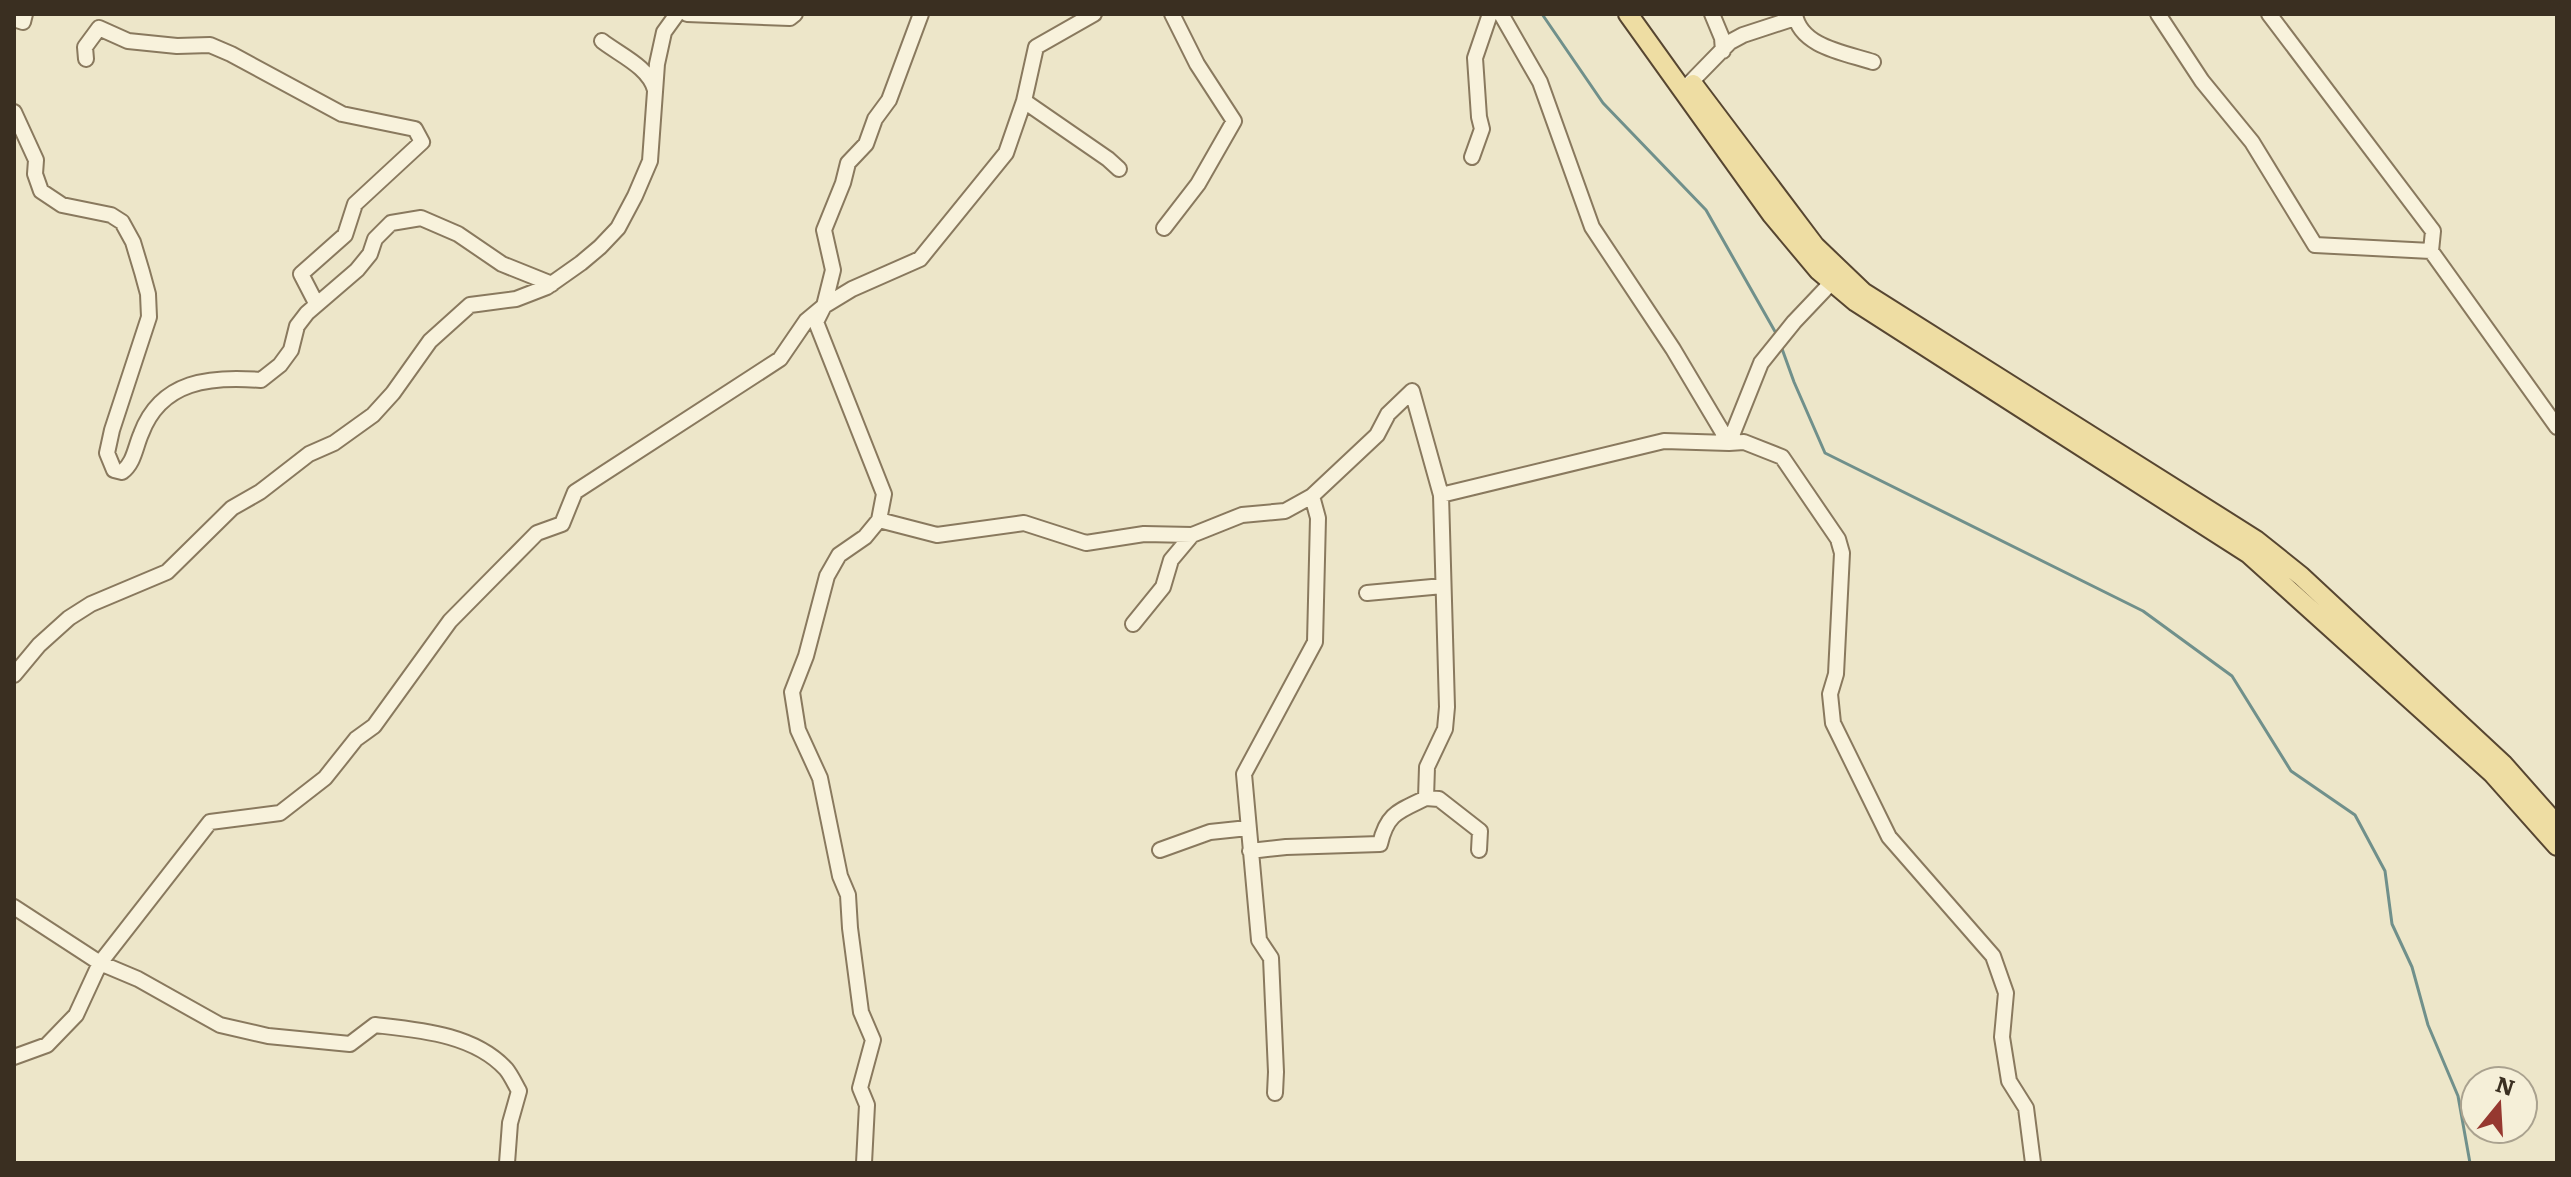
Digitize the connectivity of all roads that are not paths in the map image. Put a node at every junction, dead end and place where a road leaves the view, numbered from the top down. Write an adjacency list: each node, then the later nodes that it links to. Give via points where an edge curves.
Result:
1 (25, 14): 16 (street, via 23,22)
2 (677, 14): 22 (street, via 664,32)
3 (687, 14): 4 (street)
4 (795, 14)
5 (921, 14): 32 (street, via 889,100 866,144 848,163 824,230 833,270)
6 (1094, 14): 23 (street, via 1036,47)
7 (1172, 14): 27 (street, via 1234,121 1198,184)
8 (1490, 14): 25 (street, via 1475,58 1482,129)
9 (1501, 14): 34 (street, via 1540,82 1592,227)
10 (1628, 14): 29 (main road, via 1772,215)
11 (1643, 14): 21 (main road)
12 (1712, 14): 18 (street)
13 (2158, 14): 28 (street, via 2202,81 2252,142 2315,245)
14 (2269, 14): 28 (street, via 2433,231)
15 (1795, 16): 18 (street, via 1743,35); 20 (street, via 1816,43)
16 (14, 19)
17 (602, 41): 22 (street, via 643,70)
18 (1723, 51): 21 (street)
19 (86, 59): 31 (street, via 85,47 99,28 128,41 210,45 342,114 415,129 422,142 355,204 345,235 301,274)
20 (1873, 62)
21 (1691, 82): 44 (main road, via 1815,246 1863,292 2256,540 2503,764)
22 (656, 94): 30 (street, via 650,161 618,228)
23 (1024, 101): 26 (street); 32 (street, via 1006,153 920,259)
24 (14, 112): 31 (street, via 36,160 41,191 62,205 122,222 142,272 149,317 112,430 107,453 114,470 130,466 151,410 168,396 196,382 261,380 280,365 291,350 297,326)
25 (1472, 157)
26 (1119, 169)
27 (1164, 228)
28 (2431, 251): 33 (street)
29 (1832, 282): 34 (street, via 1761,363); 46 (main road, via 2249,554 2492,773)
30 (552, 284): 31 (street, via 502,264 458,234 421,218 391,223 357,270); 42 (street, via 516,299 470,305 430,341 373,415 232,508 167,572 69,618)
31 (316, 303)
32 (824, 306): 37 (street, via 816,322 884,494); 51 (street, via 806,321 780,359 575,492 562,524 537,533 450,621 374,726 356,739 325,778 280,813 210,822)
33 (2557, 427)
34 (1729, 443): 35 (street, via 1664,441); 56 (street, via 1744,442 1782,457 1838,539 1842,553 1836,674 1830,694 1833,723 1889,837 1993,956 2006,993 2002,1037 2009,1081 2026,1108)
35 (1441, 495): 36 (street, via 1412,391 1388,414 1377,435); 39 (street)
36 (1312, 496): 38 (street, via 1285,511 1242,515); 45 (street, via 1318,518 1315,642 1244,774)
37 (879, 520): 38 (street, via 937,535 1024,523 1086,543 1144,534); 55 (street, via 839,555 827,576 792,692 798,730 820,778 848,895 861,1012 873,1040 860,1088 867,1105)
38 (1192, 535): 41 (street, via 1171,560 1163,587)
39 (1443, 586): 40 (street); 43 (street, via 1447,707 1445,729 1427,767)
40 (1367, 593)
41 (1133, 624)
42 (14, 675)
43 (1426, 798): 48 (street, via 1439,799 1480,831); 49 (street, via 1391,816 1380,844)
44 (2557, 825)
45 (1248, 828): 47 (street, via 1210,832); 49 (street)
46 (2557, 846)
47 (1160, 850)
48 (1479, 850)
49 (1250, 851): 53 (street, via 1259,940 1271,958)
50 (14, 907): 51 (street)
51 (100, 963): 52 (street, via 76,1015 47,1045); 54 (street, via 220,1025 268,1036 350,1044 375,1025 468,1042 505,1069 519,1091)
52 (14, 1057)
53 (1275, 1093)
54 (507, 1163)
55 (864, 1163)
56 (2033, 1163)

